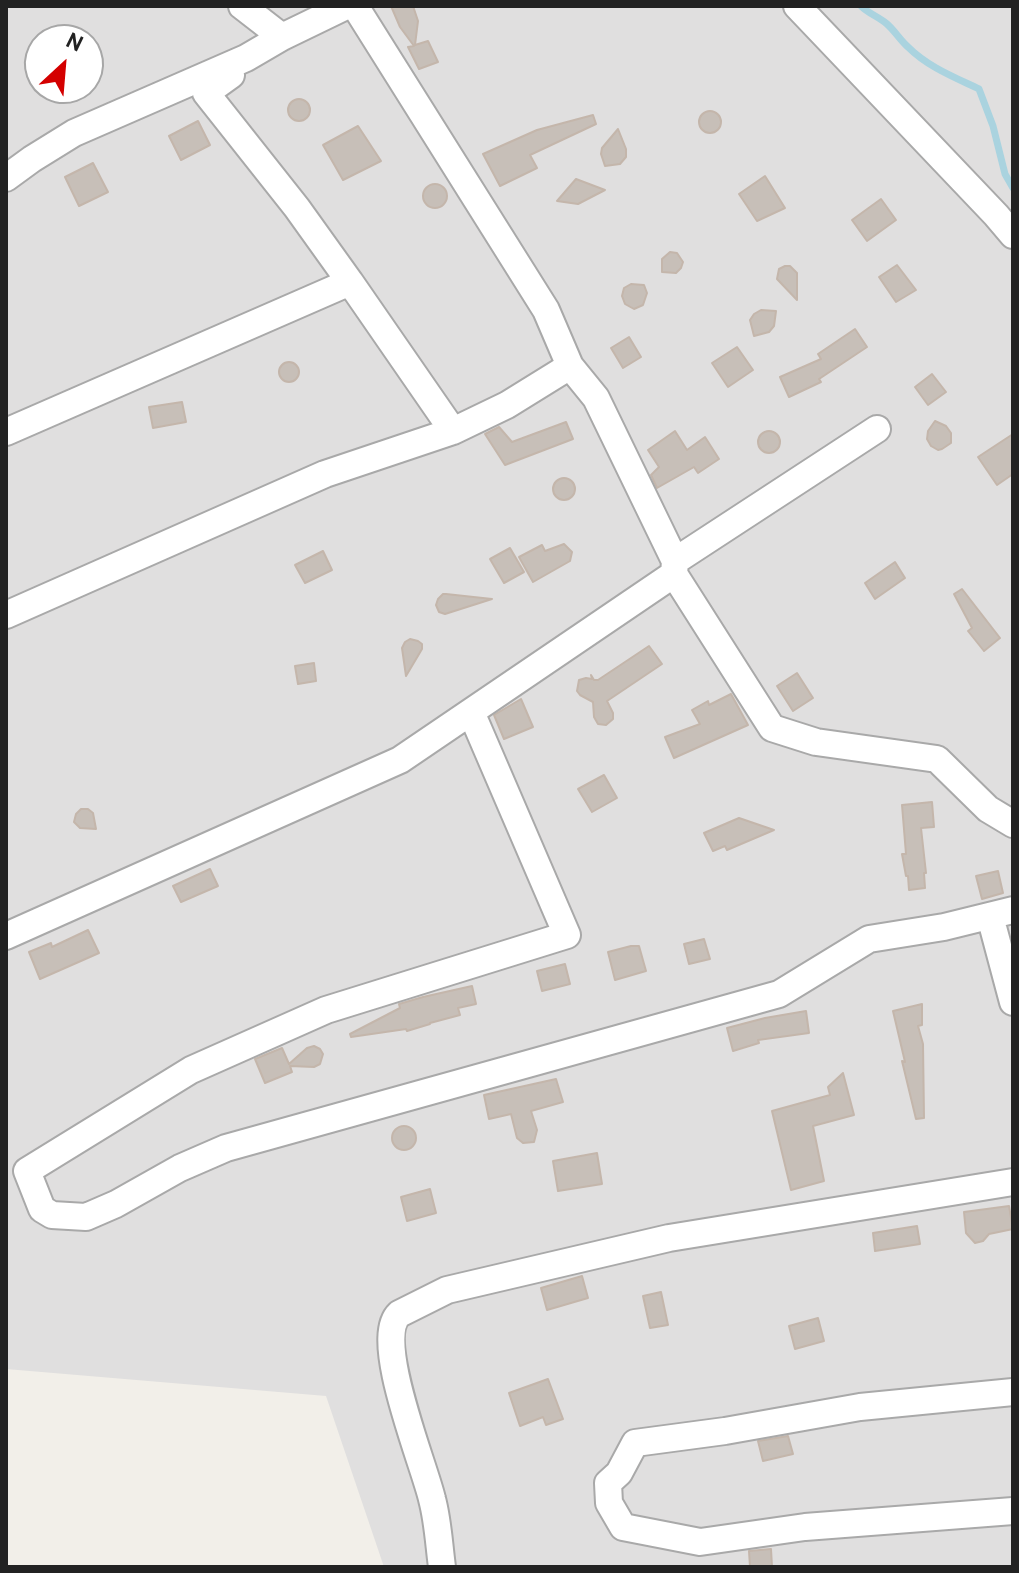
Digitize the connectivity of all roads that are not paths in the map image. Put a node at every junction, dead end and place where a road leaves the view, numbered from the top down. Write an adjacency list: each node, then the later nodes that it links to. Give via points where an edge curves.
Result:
1 (242, 6): 6 (street)
2 (258, 6): 6 (street)
3 (346, 6): 6 (street)
4 (355, 6): 10 (street, via 546,310)
5 (797, 6): 8 (street)
6 (282, 37): 7 (street, via 74,133); 9 (street, via 206,93)
7 (6, 178)
8 (1013, 235)
9 (350, 282): 12 (street); 13 (street)
10 (570, 366): 12 (street); 14 (street, via 596,398)
11 (877, 429): 14 (street)
12 (453, 431): 15 (street, via 325,474)
13 (6, 432)
14 (674, 567): 16 (street); 17 (street, via 772,728 816,742 937,759 988,809)
15 (6, 615)
16 (471, 712): 18 (street, via 567,935 326,1010 191,1070 27,1171 42,1209 52,1215 86,1217 226,1148 779,994 869,939); 19 (street, via 400,760)
17 (1013, 824)
18 (1002, 913): 20 (street)
19 (6, 936)
20 (1013, 1002)
21 (1013, 1182): 24 (street, via 669,1238 447,1290 399,1314 391,1328 396,1380 432,1499)
22 (1013, 1392): 23 (street, via 860,1407 635,1443 608,1483 609,1503 623,1527 700,1542 805,1527)
23 (1013, 1511)
24 (442, 1567)

